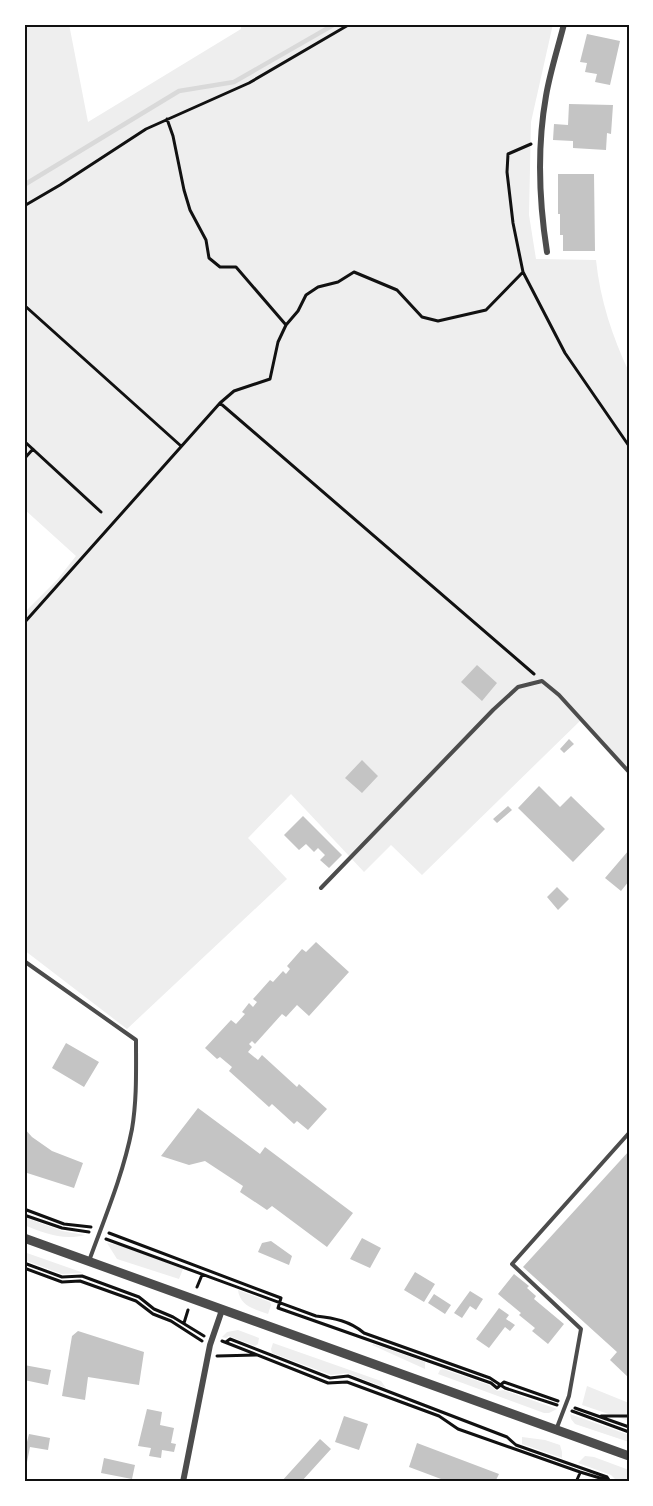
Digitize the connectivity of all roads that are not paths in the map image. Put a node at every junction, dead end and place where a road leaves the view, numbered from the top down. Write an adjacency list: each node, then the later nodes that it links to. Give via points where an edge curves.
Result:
1 (564, 24): 2 (street, via 546,95 541,140 541,215)
2 (547, 252)
3 (629, 772): 4 (lane, via 542,681 518,687)
4 (321, 888)
5 (24, 961): 8 (lane, via 136,1040 132,1128 121,1175)
6 (629, 1133): 10 (lane, via 512,1264 581,1329 569,1396)
7 (24, 1238): 8 (street)
8 (88, 1262): 9 (street)
9 (222, 1310): 10 (street); 12 (street, via 211,1342)
10 (556, 1430): 11 (street)
11 (629, 1456)
12 (183, 1482)

